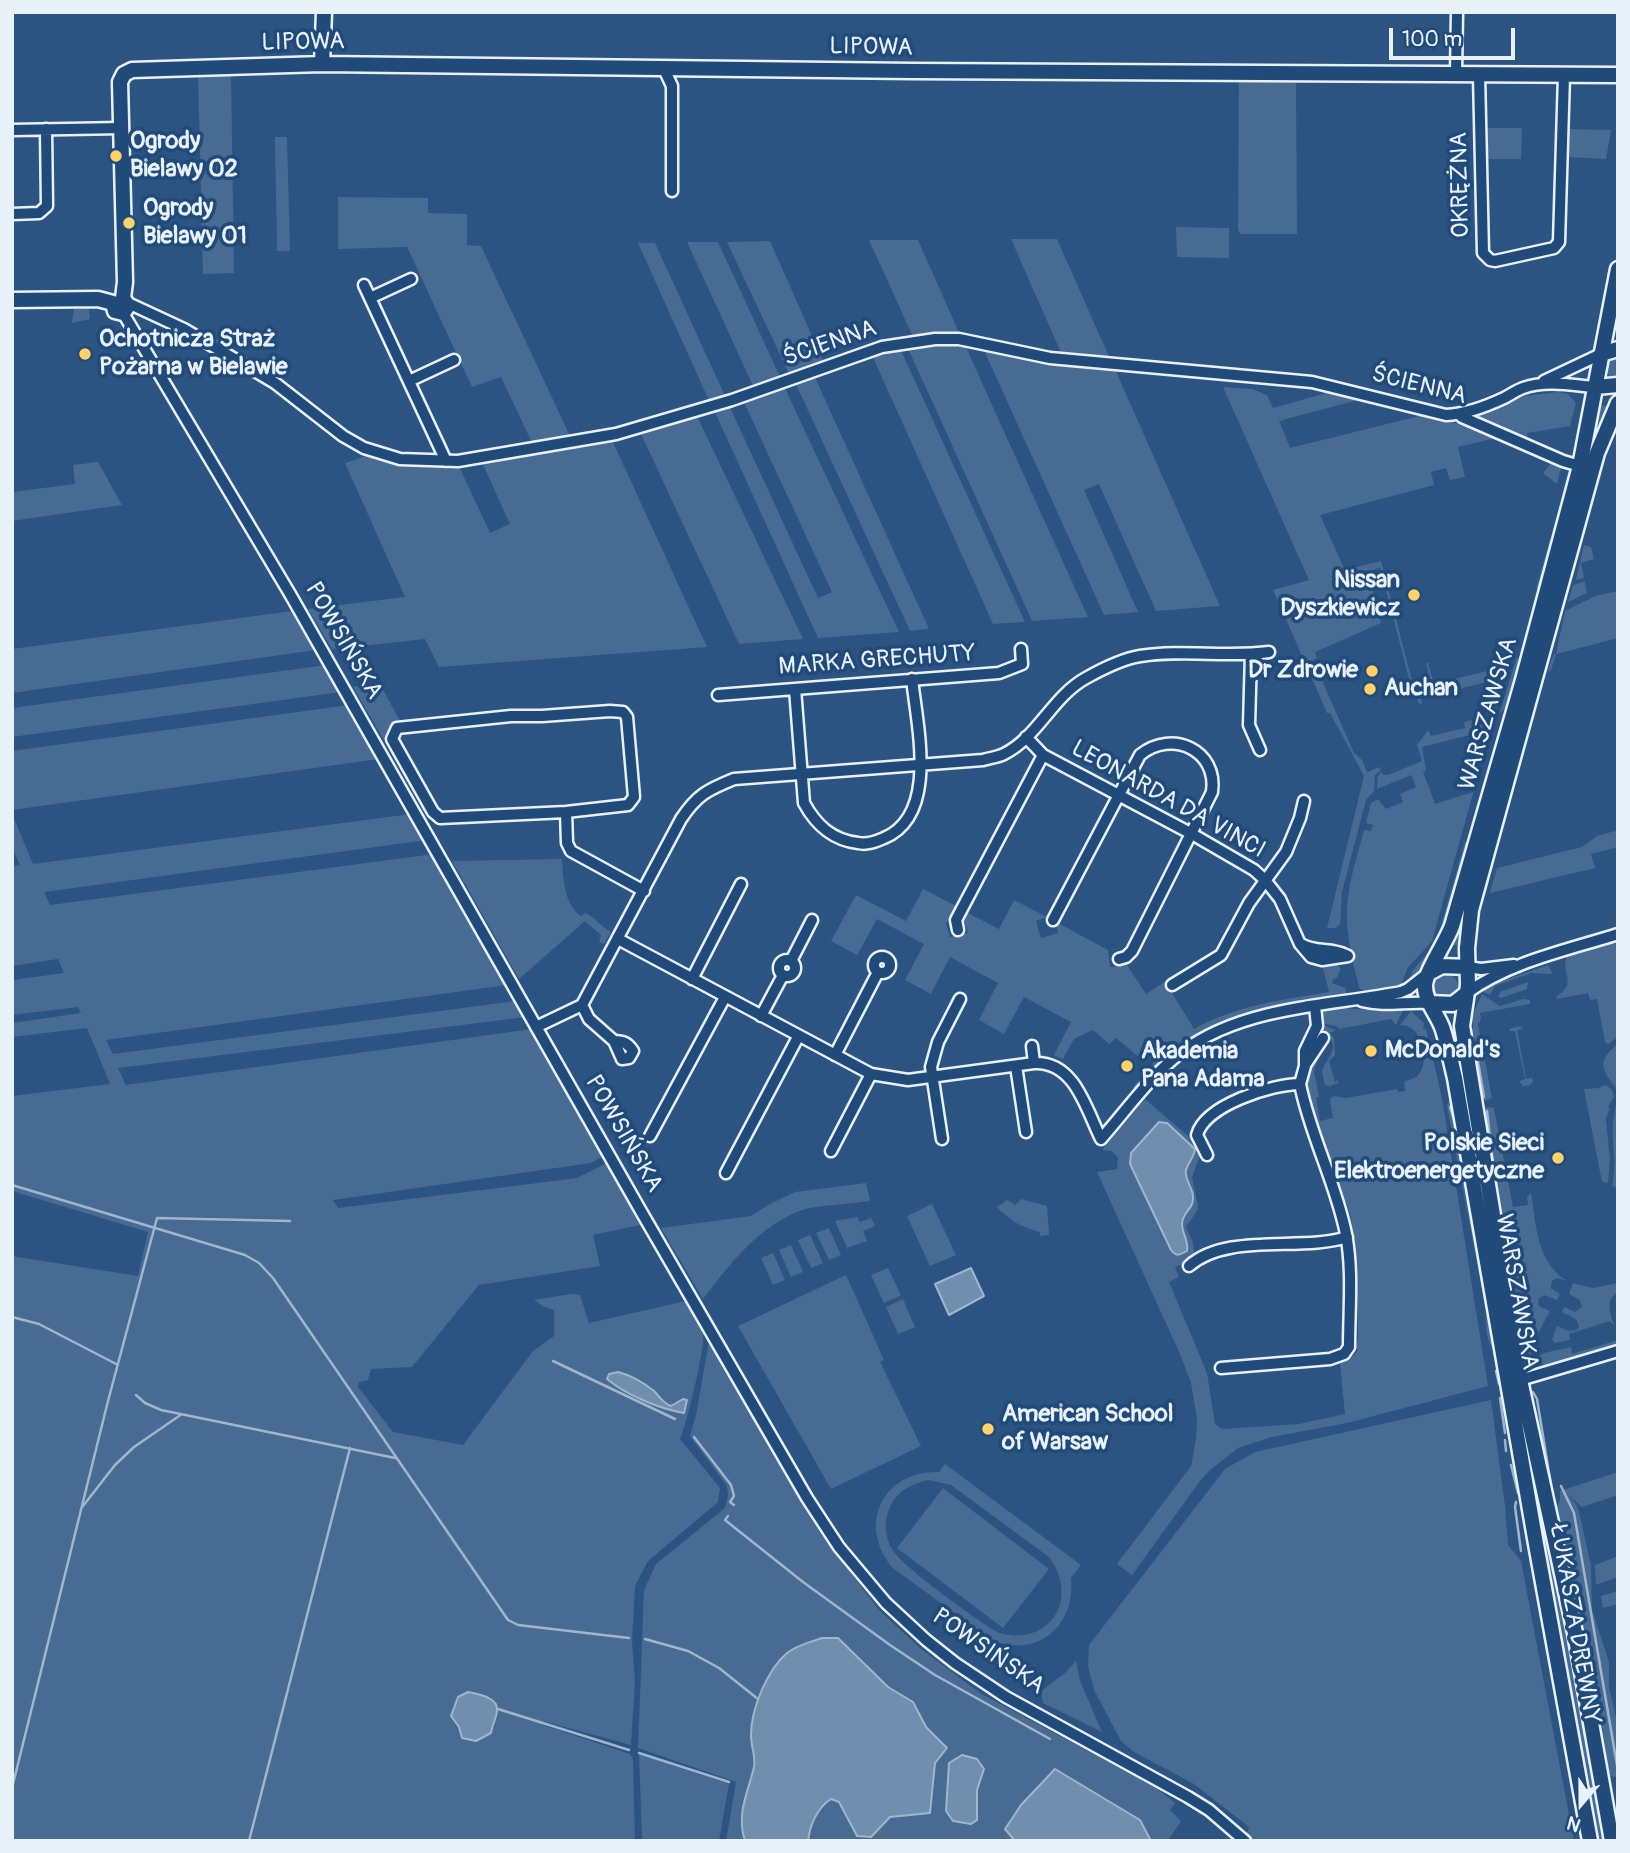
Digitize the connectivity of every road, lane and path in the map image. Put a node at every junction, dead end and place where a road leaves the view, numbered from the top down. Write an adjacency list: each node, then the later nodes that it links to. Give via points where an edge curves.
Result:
1 (324, 12): 3 (main road)
2 (1457, 12): 5 (street)
3 (322, 64): 4 (main road, LIPOWA); 9 (main road, LIPOWA, via 149,69 124,74 120,82)
4 (664, 69): 5 (main road, LIPOWA); 12 (street, via 672,86)
5 (1456, 74): 6 (main road, LIPOWA)
6 (1479, 75): 7 (main road, LIPOWA); 7 (street, OKRĘŻNA, via 1483,253 1495,261 1554,248 1559,242)
7 (1564, 75): 8 (main road, LIPOWA)
8 (1618, 75)
9 (122, 128): 10 (street); 19 (main road)
10 (46, 129): 11 (street); 13 (street, via 47,206 39,214)
11 (12, 130)
12 (672, 191)
13 (12, 214)
14 (1618, 269): 21 (main road)
15 (411, 279): 17 (street)
16 (364, 285): 17 (street)
17 (370, 298): 23 (street)
18 (12, 300): 19 (main road, via 98,299)
19 (122, 304): 29 (street, ŚCIENNA, via 184,329 275,383 364,448 400,459); 70 (street, POWSIŃSKA)
20 (1618, 349): 21 (main road)
21 (1601, 354): 24 (street); 26 (main road, WARSZAWSKA)
22 (454, 360): 23 (street)
23 (409, 382): 29 (street)
24 (1537, 385): 26 (street); 28 (street)
25 (1618, 386): 26 (main road)
26 (1595, 387): 30 (main road, WARSZAWSKA)
27 (1618, 403): 57 (main road, WARSZAWSKA, via 1597,453 1471,911)
28 (1459, 414): 29 (street, ŚCIENNA, via 1446,415 1312,382 1050,358 970,341 935,339 882,347 732,400 616,434); 30 (street, ŚCIENNA)
29 (446, 461)
30 (1580, 466): 59 (main road, WARSZAWSKA, via 1452,926)
31 (1021, 649): 34 (street, MARKA GRECHUTY, via 1022,664 999,673)
32 (1269, 652): 33 (street)
33 (1251, 654): 37 (street, via 1140,656 1111,665 1075,686); 38 (street, via 1248,725)
34 (912, 679): 35 (street, MARKA GRECHUTY); 40 (street)
35 (795, 689): 36 (street, MARKA GRECHUTY); 41 (street)
36 (718, 695)
37 (1026, 737): 39 (street, LEONARDA DA VINCI); 40 (street, via 1004,754 983,760)
38 (1260, 750)
39 (1043, 755): 42 (street, LEONARDA DA VINCI); 51 (street, via 956,920)
40 (920, 765): 41 (street); 41 (street, via 919,794 905,824 894,834 866,844 841,840 817,823 804,803)
41 (800, 773): 48 (street, via 734,779 705,791 681,819)
42 (1118, 794): 45 (street, LEONARDA DA VINCI); 45 (street, via 1140,755 1150,747 1176,743 1190,748 1209,764 1214,779); 50 (street)
43 (1304, 801): 46 (street, via 1286,852)
44 (566, 812): 44 (street, via 628,805 634,797 623,712 481,718 394,732 394,746 440,818); 48 (street, via 570,851)
45 (1192, 834): 46 (street, LEONARDA DA VINCI, via 1240,860); 55 (street, via 1132,951)
46 (1265, 880): 54 (street, LEONARDA DA VINCI, via 1280,899); 61 (street, via 1222,955)
47 (741, 884): 60 (street)
48 (644, 891): 53 (street)
49 (813, 920): 69 (street, via 791,961 793,973 783,975)
50 (1054, 920)
51 (958, 930)
52 (1618, 934): 56 (street)
53 (618, 939): 60 (street); 67 (street)
54 (1300, 944)
55 (1119, 959)
56 (1529, 963): 57 (street); 62 (street, via 1483,981)
57 (1468, 967): 59 (main road, via 1442,966); 62 (main road)
58 (878, 972): 75 (street)
59 (1429, 973): 65 (street, via 1408,989); 66 (main road, via 1425,985)
60 (692, 979): 63 (street)
61 (1172, 985)
62 (1467, 993): 66 (main road, via 1453,1004); 92 (main road, WARSZAWSKA, via 1464,1037)
63 (724, 996): 69 (street); 83 (street)
64 (960, 999): 80 (street, via 938,1042)
65 (1358, 1000): 66 (street); 68 (street)
66 (1430, 1003): 94 (main road, WARSZAWSKA, via 1443,1027 1455,1078)
67 (582, 1005): 70 (street); 73 (street, via 589,1019)
68 (1315, 1006): 76 (street, via 1246,1019 1203,1038 1171,1061 1101,1139 1067,1075 1051,1065); 78 (street, via 1317,1026 1304,1051)
69 (761, 1016): 71 (street)
70 (536, 1027): 95 (street, POWSIŃSKA, via 807,1498 861,1574 911,1627 973,1676 1188,1797)
71 (798, 1037): 75 (street); 87 (street)
72 (1323, 1038): 78 (street)
73 (614, 1041)
74 (1032, 1046): 76 (street)
75 (835, 1055): 79 (street)
76 (1034, 1063): 77 (street)
77 (1016, 1066): 80 (street); 82 (street)
78 (1305, 1066): 81 (street)
79 (872, 1074): 80 (street, via 897,1079); 85 (street)
80 (933, 1077): 84 (street)
81 (1300, 1084): 86 (street, via 1251,1093 1202,1124 1198,1135); 88 (street)
82 (1026, 1132)
83 (650, 1136)
84 (942, 1139)
85 (831, 1151)
86 (1207, 1155)
87 (726, 1173)
88 (1346, 1237): 89 (street, via 1237,1247 1198,1258); 91 (street, via 1348,1351 1338,1358)
89 (1189, 1266)
90 (1618, 1351): 92 (street)
91 (1221, 1368)
92 (1520, 1380): 93 (main road, WARSZAWSKA)
93 (1545, 1493): 97 (main road, ŁUKASZA DREWNY)
94 (1529, 1498): 96 (main road, ŁUKASZA DREWNY)
95 (1241, 1838)
96 (1590, 1841)
97 (1612, 1841)

